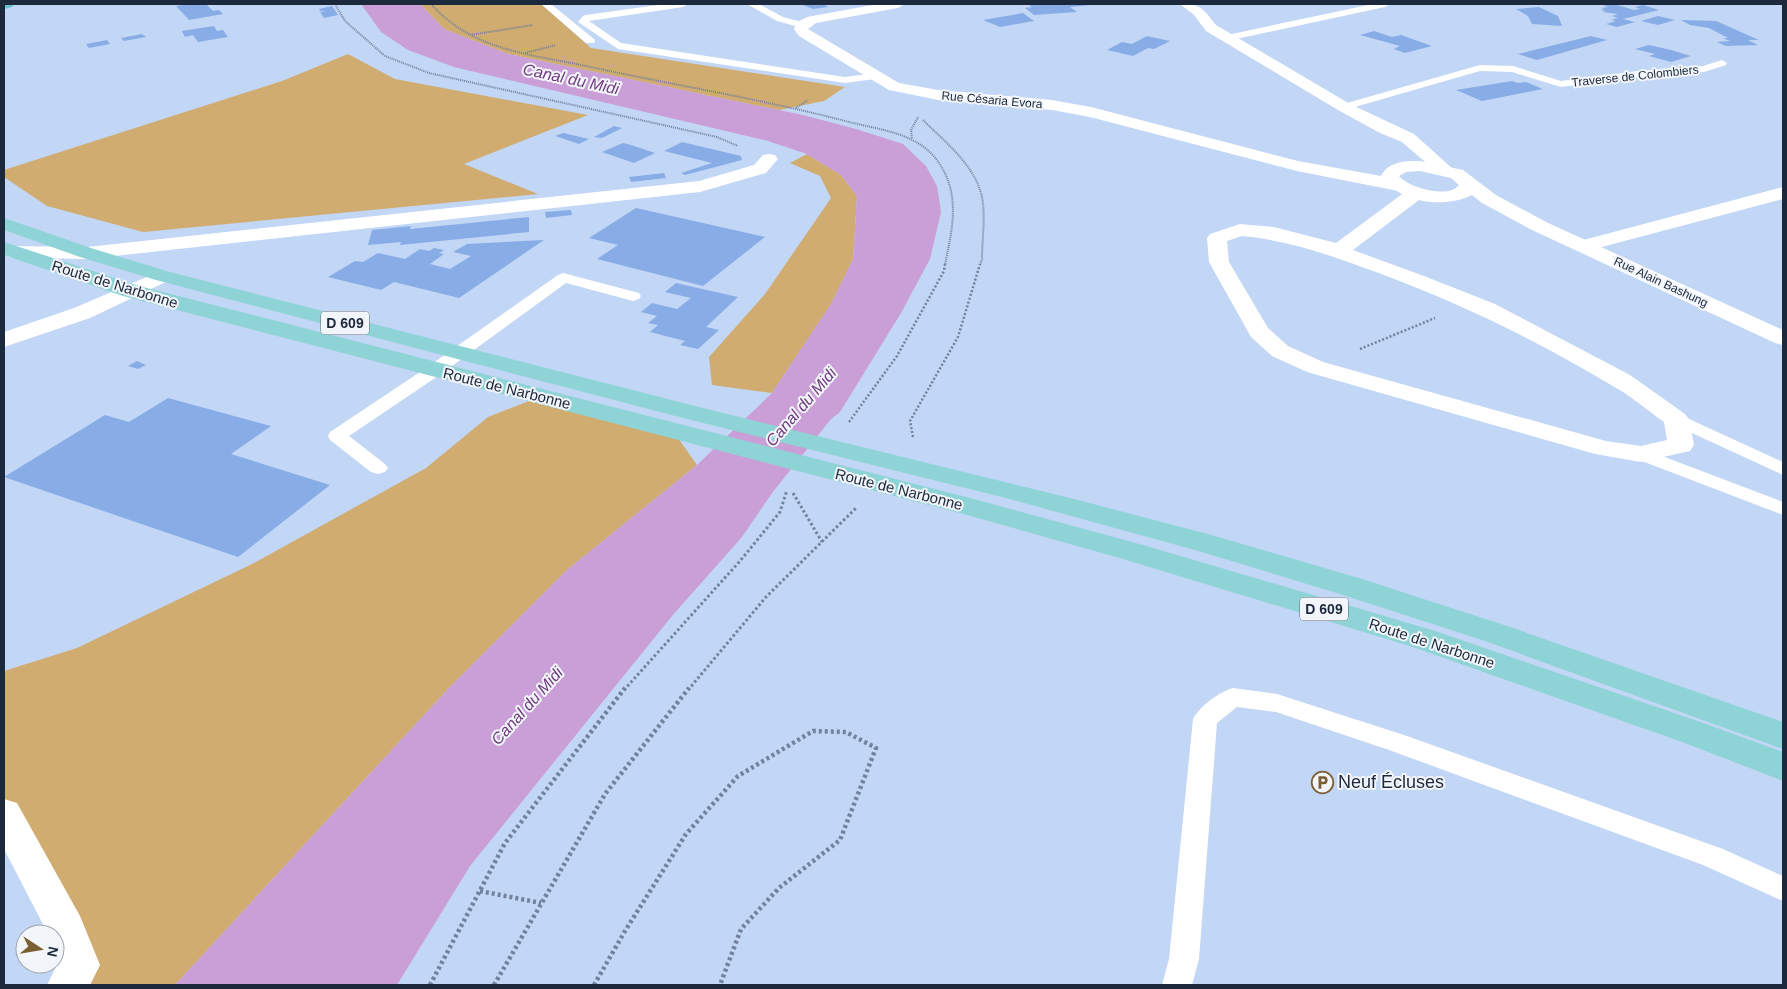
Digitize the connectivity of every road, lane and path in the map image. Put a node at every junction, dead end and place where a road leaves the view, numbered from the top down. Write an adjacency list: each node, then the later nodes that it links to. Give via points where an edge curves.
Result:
1 (335, 4): 20 (path, via 345,21 385,56 429,73 717,137)
2 (546, 4): 8 (lane)
3 (683, 4): 13 (lane, via 586,18 583,22 618,46 845,80)
4 (752, 4): 9 (lane, via 780,19)
5 (898, 4): 9 (street, via 812,20)
6 (1187, 4): 11 (street, via 1199,12 1211,28)
7 (1385, 4): 11 (lane)
8 (563, 20): 10 (path); 14 (lane, via 591,42 605,48 842,84)
9 (802, 25): 13 (street, Rue Césaria Evora, via 804,33)
10 (470, 35)
11 (1227, 38): 15 (street)
12 (1722, 63): 15 (lane, Traverse de Colombiers, via 1704,69 1561,84 1513,69 1480,68)
13 (875, 76): 14 (street, Rue Césaria Evora)
14 (894, 87): 22 (street, Rue Césaria Evora, via 1091,112 1297,166)
15 (1344, 107): 18 (street)
16 (923, 113): 17 (path)
17 (919, 116): 19 (path); 47 (path, via 963,161 979,186 983,204 982,259 958,337 910,420)
18 (1386, 128): 21 (street, via 1408,138); 22 (street, via 1404,145)
19 (912, 138)
20 (769, 159): 32 (street, via 760,169 700,186)
21 (1445, 170): 22 (street, via 1432,167); 23 (street, Rue Alain Bashung)
22 (1401, 173): 25 (street)
23 (1469, 184): 26 (street, via 1469,188 1460,195); 28 (street, Rue Alain Bashung, via 1489,199)
24 (1783, 192): 29 (street)
25 (1416, 193): 26 (street); 31 (street)
26 (1439, 196): 28 (street, Rue Alain Bashung)
27 (4, 224): 32 (main road, Route de Narbonne / D 609)
28 (1539, 226): 29 (street, Rue Alain Bashung)
29 (1583, 246): 37 (street, Rue Alain Bashung)
30 (8, 250): 32 (street); 34 (main road, Route de Narbonne / D 609)
31 (1337, 252): 36 (street); 40 (street, via 1316,243 1274,233 1240,230 1217,238 1219,262 1259,332 1280,351)
32 (87, 253): 33 (main road, Route de Narbonne / D 609)
33 (163, 276): 34 (street); 39 (main road, Route de Narbonne / D 609)
34 (131, 291): 38 (street, via 82,313); 41 (main road, Route de Narbonne / D 609)
35 (633, 296): 39 (lane, via 563,278)
36 (1473, 303): 40 (path); 42 (street, via 1621,380)
37 (1783, 338)
38 (4, 340)
39 (458, 352): 41 (lane); 43 (main road, Route de Narbonne / D 609)
40 (1315, 367): 44 (street, via 1604,448)
41 (435, 370): 43 (main road, Route de Narbonne / D 609); 45 (lane, via 337,436)
42 (1676, 419): 44 (street, via 1681,445); 46 (lane)
43 (682, 422): 48 (main road, Route de Narbonne / D 609)
44 (1641, 454): 49 (lane)
45 (378, 468)
46 (1783, 469)
47 (921, 470): 48 (main road, Route de Narbonne / D 609); 51 (main road, Route de Narbonne / D 609, via 1199,542 1422,608)
48 (869, 473): 50 (path); 52 (main road, Route de Narbonne / D 609, via 1421,638)
49 (1783, 509)
50 (822, 542): 55 (path, via 789,486 780,512 615,700 505,843); 56 (path, via 766,597 606,794)
51 (1783, 736)
52 (1783, 767)
53 (4, 814): 57 (street, via 66,929 79,965)
54 (1783, 889): 62 (lane, via 1713,858 1398,743 1278,703 1233,696 1205,719 1184,960)
55 (480, 891): 56 (path); 58 (path)
56 (541, 904): 59 (path)
57 (68, 985)
58 (430, 985)
59 (494, 985)
60 (594, 985): 61 (path, via 686,834 738,776 813,730 846,732 876,748 840,840 779,888 741,929)
61 (720, 985)
62 (1177, 985)

